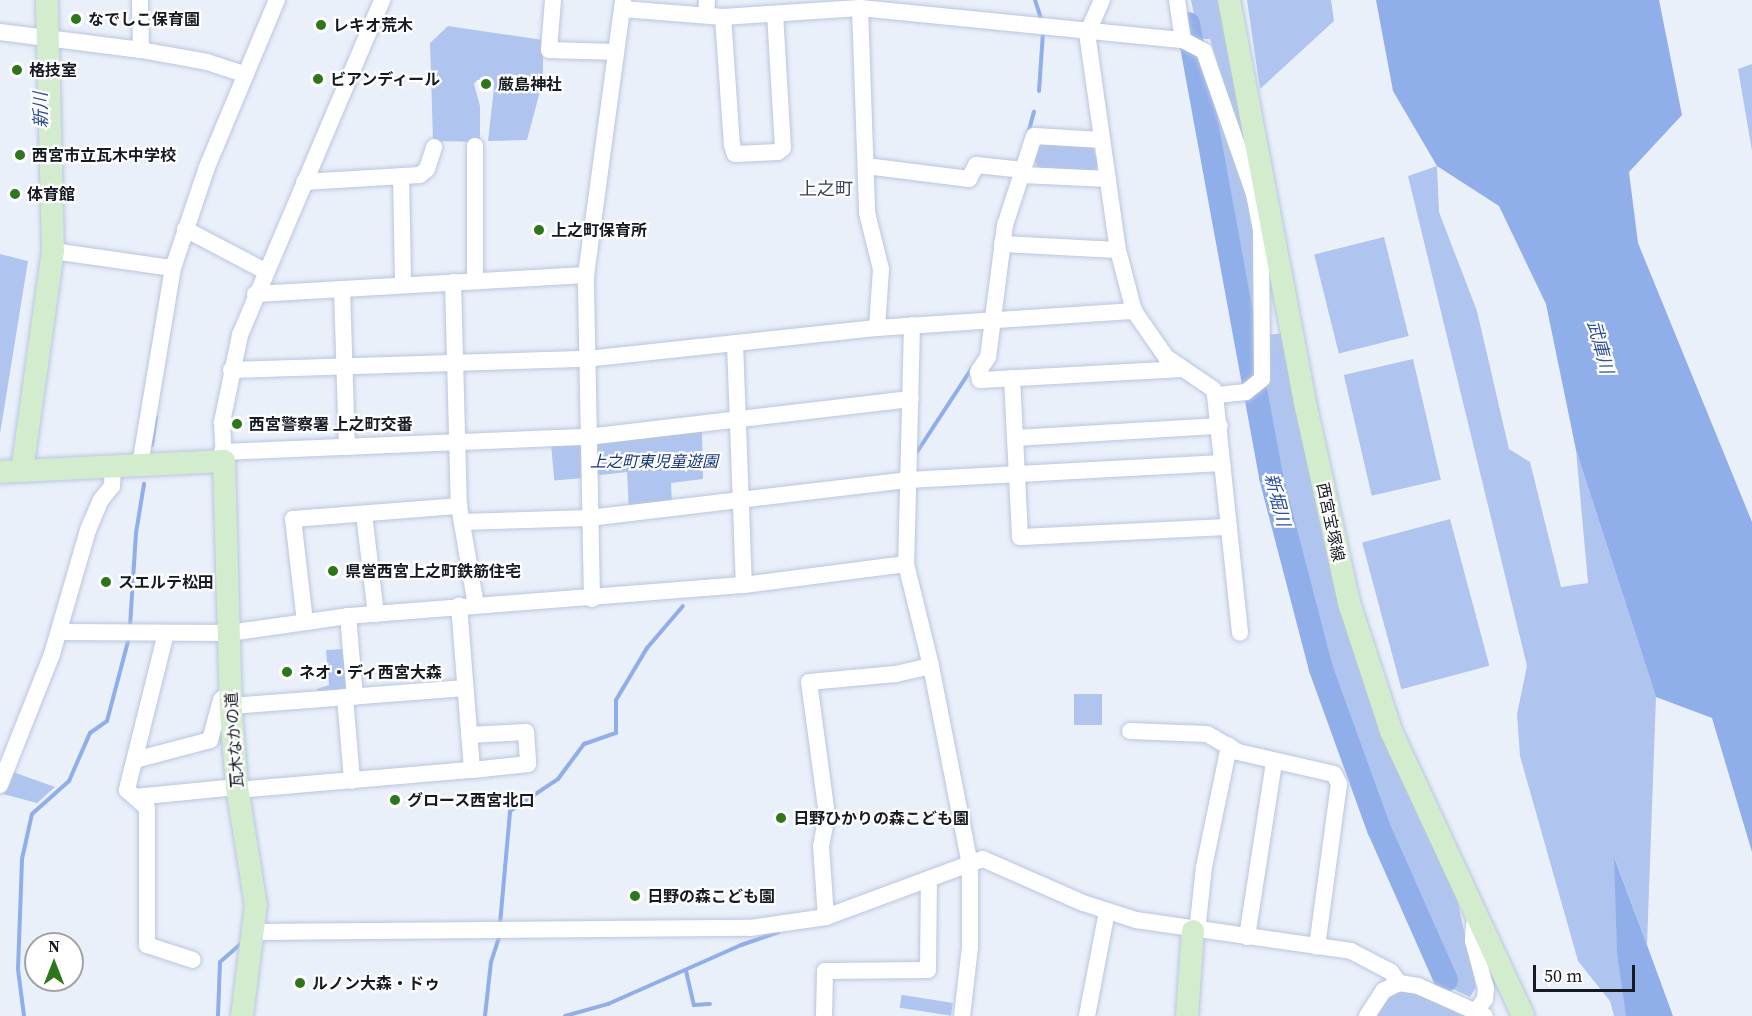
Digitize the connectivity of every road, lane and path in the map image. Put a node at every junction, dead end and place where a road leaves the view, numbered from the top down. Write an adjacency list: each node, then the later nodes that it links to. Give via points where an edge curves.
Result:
1 (47, 0): 16 (street)
2 (140, 0): 18 (street)
3 (277, 0): 20 (street)
4 (382, 0): 28 (street)
5 (554, 0): 19 (street, via 549,50)
6 (1102, 0): 15 (street)
7 (1177, 0): 17 (street)
8 (1229, 0): 29 (street, 西宮宝塚線)
9 (622, 5): 10 (street); 19 (street)
10 (706, 8): 13 (street)
11 (860, 9): 12 (street); 15 (street); 24 (street)
12 (775, 14): 13 (street); 13 (street, via 783,148 750,154 735,154 732,145)
13 (723, 17)
14 (0, 32): 16 (street)
15 (1087, 33): 17 (street); 21 (street)
16 (49, 35): 18 (street); 33 (street)
17 (1190, 44): 29 (street, via 1204,51)
18 (141, 50): 20 (street, via 207,62)
19 (616, 52): 36 (street)
20 (245, 74): 30 (street)
21 (1102, 140): 25 (street, via 1034,136); 27 (street)
22 (475, 146): 37 (street)
23 (434, 147): 26 (street, via 428,169 420,175)
24 (866, 166): 25 (street, via 969,179 975,165); 44 (street, via 867,213 881,269)
25 (1023, 173): 27 (street); 31 (street)
26 (402, 176): 28 (street); 39 (street)
27 (1108, 179): 32 (street)
28 (304, 182): 35 (street)
29 (1267, 228): 53 (street, via 1264,370 1254,387); 103 (street, 西宮宝塚線, via 1349,603 1391,731)
30 (185, 229): 34 (street); 35 (street)
31 (1002, 244): 32 (street); 43 (street)
32 (1118, 250): 42 (street)
33 (53, 251): 34 (street); 65 (street)
34 (173, 268): 63 (street)
35 (265, 271): 41 (street)
36 (586, 275): 37 (street); 47 (street)
37 (475, 281): 38 (street)
38 (453, 282): 39 (street); 48 (street)
39 (403, 285): 40 (street)
40 (342, 289): 41 (street); 49 (street)
41 (255, 294): 51 (street)
42 (1134, 311): 43 (street); 50 (street, via 1166,357)
43 (992, 320): 45 (street); 52 (street, via 988,357 978,372 980,380)
44 (877, 325): 45 (street); 46 (street)
45 (912, 325): 54 (street)
46 (735, 343): 47 (street); 55 (street)
47 (586, 359): 48 (street); 57 (street)
48 (456, 363): 49 (street); 59 (street)
49 (345, 367): 51 (street); 60 (street)
50 (1183, 369): 52 (street); 53 (street, via 1213,389)
51 (231, 370): 61 (street, via 222,422)
52 (1012, 378): 58 (street)
53 (1215, 395): 56 (street)
54 (911, 399): 55 (street); 67 (street)
55 (738, 419): 57 (street); 68 (street)
56 (1220, 426): 58 (street); 62 (street)
57 (587, 437): 59 (street); 71 (street)
58 (1015, 438): 66 (street)
59 (458, 442): 60 (street); 70 (street)
60 (347, 447): 61 (street)
61 (223, 457): 63 (street); 83 (street, 瓦木なかの道)
62 (1219, 463): 66 (street); 72 (street)
63 (140, 465): 64 (street)
64 (113, 466): 65 (street); 81 (street, via 112,486 88,530)
65 (11, 471)
66 (1016, 474): 67 (street); 72 (street, via 1020,537)
67 (907, 480): 68 (street); 73 (street)
68 (742, 502): 71 (street); 74 (street)
69 (364, 514): 70 (street); 78 (street); 80 (street, via 293,519)
70 (461, 514): 71 (street); 76 (street)
71 (589, 518): 75 (street)
72 (1228, 527): 84 (street)
73 (906, 564): 74 (street); 85 (street)
74 (744, 585): 75 (street)
75 (592, 599): 76 (street)
76 (476, 605): 77 (street)
77 (459, 606): 78 (street); 86 (street)
78 (376, 614): 79 (street)
79 (348, 616): 80 (street); 87 (street)
80 (305, 622): 83 (street)
81 (59, 632): 82 (street); 96 (street)
82 (166, 633): 83 (street); 92 (street)
83 (229, 633): 88 (street, 瓦木なかの道)
84 (1240, 633)
85 (931, 666): 99 (street); 102 (street, via 896,674 809,682 827,815 821,846)
86 (465, 688): 87 (street); 90 (street)
87 (350, 697): 88 (street); 95 (street)
88 (230, 699): 92 (street, via 221,700 210,741); 97 (street, 瓦木なかの道)
89 (1130, 731): 91 (street, via 1207,734)
90 (469, 735): 94 (street); 94 (street, via 526,732 528,764)
91 (1229, 746): 93 (street); 104 (street)
92 (135, 760): 98 (street, via 127,790)
93 (1274, 763): 106 (street); 107 (street, via 1334,774 1339,784)
94 (472, 770): 95 (street)
95 (352, 781): 97 (street)
96 (0, 785)
97 (237, 789): 98 (street); 105 (street, 瓦木なかの道, via 256,905)
98 (135, 797): 108 (street, via 147,808 147,945)
99 (970, 865): 100 (street); 101 (street, via 983,859); 113 (street, via 970,947)
100 (929, 879): 102 (street); 112 (street, via 928,970 825,971)
101 (1107, 911): 104 (street); 114 (street)
102 (826, 917): 105 (street, via 750,928)
103 (1475, 917): 110 (street, via 1473,941 1486,989); 117 (street, 西宮宝塚線)
104 (1195, 931): 106 (street); 115 (street)
105 (255, 932): 111 (street, 瓦木なかの道)
106 (1247, 937): 107 (street)
107 (1317, 946): 109 (street, via 1365,957 1391,972)
108 (193, 960)
109 (1399, 983): 110 (street, via 1418,986); 116 (street, via 1383,991)
110 (1480, 1014)
111 (242, 1016)
112 (824, 1016)
113 (962, 1016)
114 (1087, 1016)
115 (1187, 1016)
116 (1368, 1016)
117 (1523, 1016)

